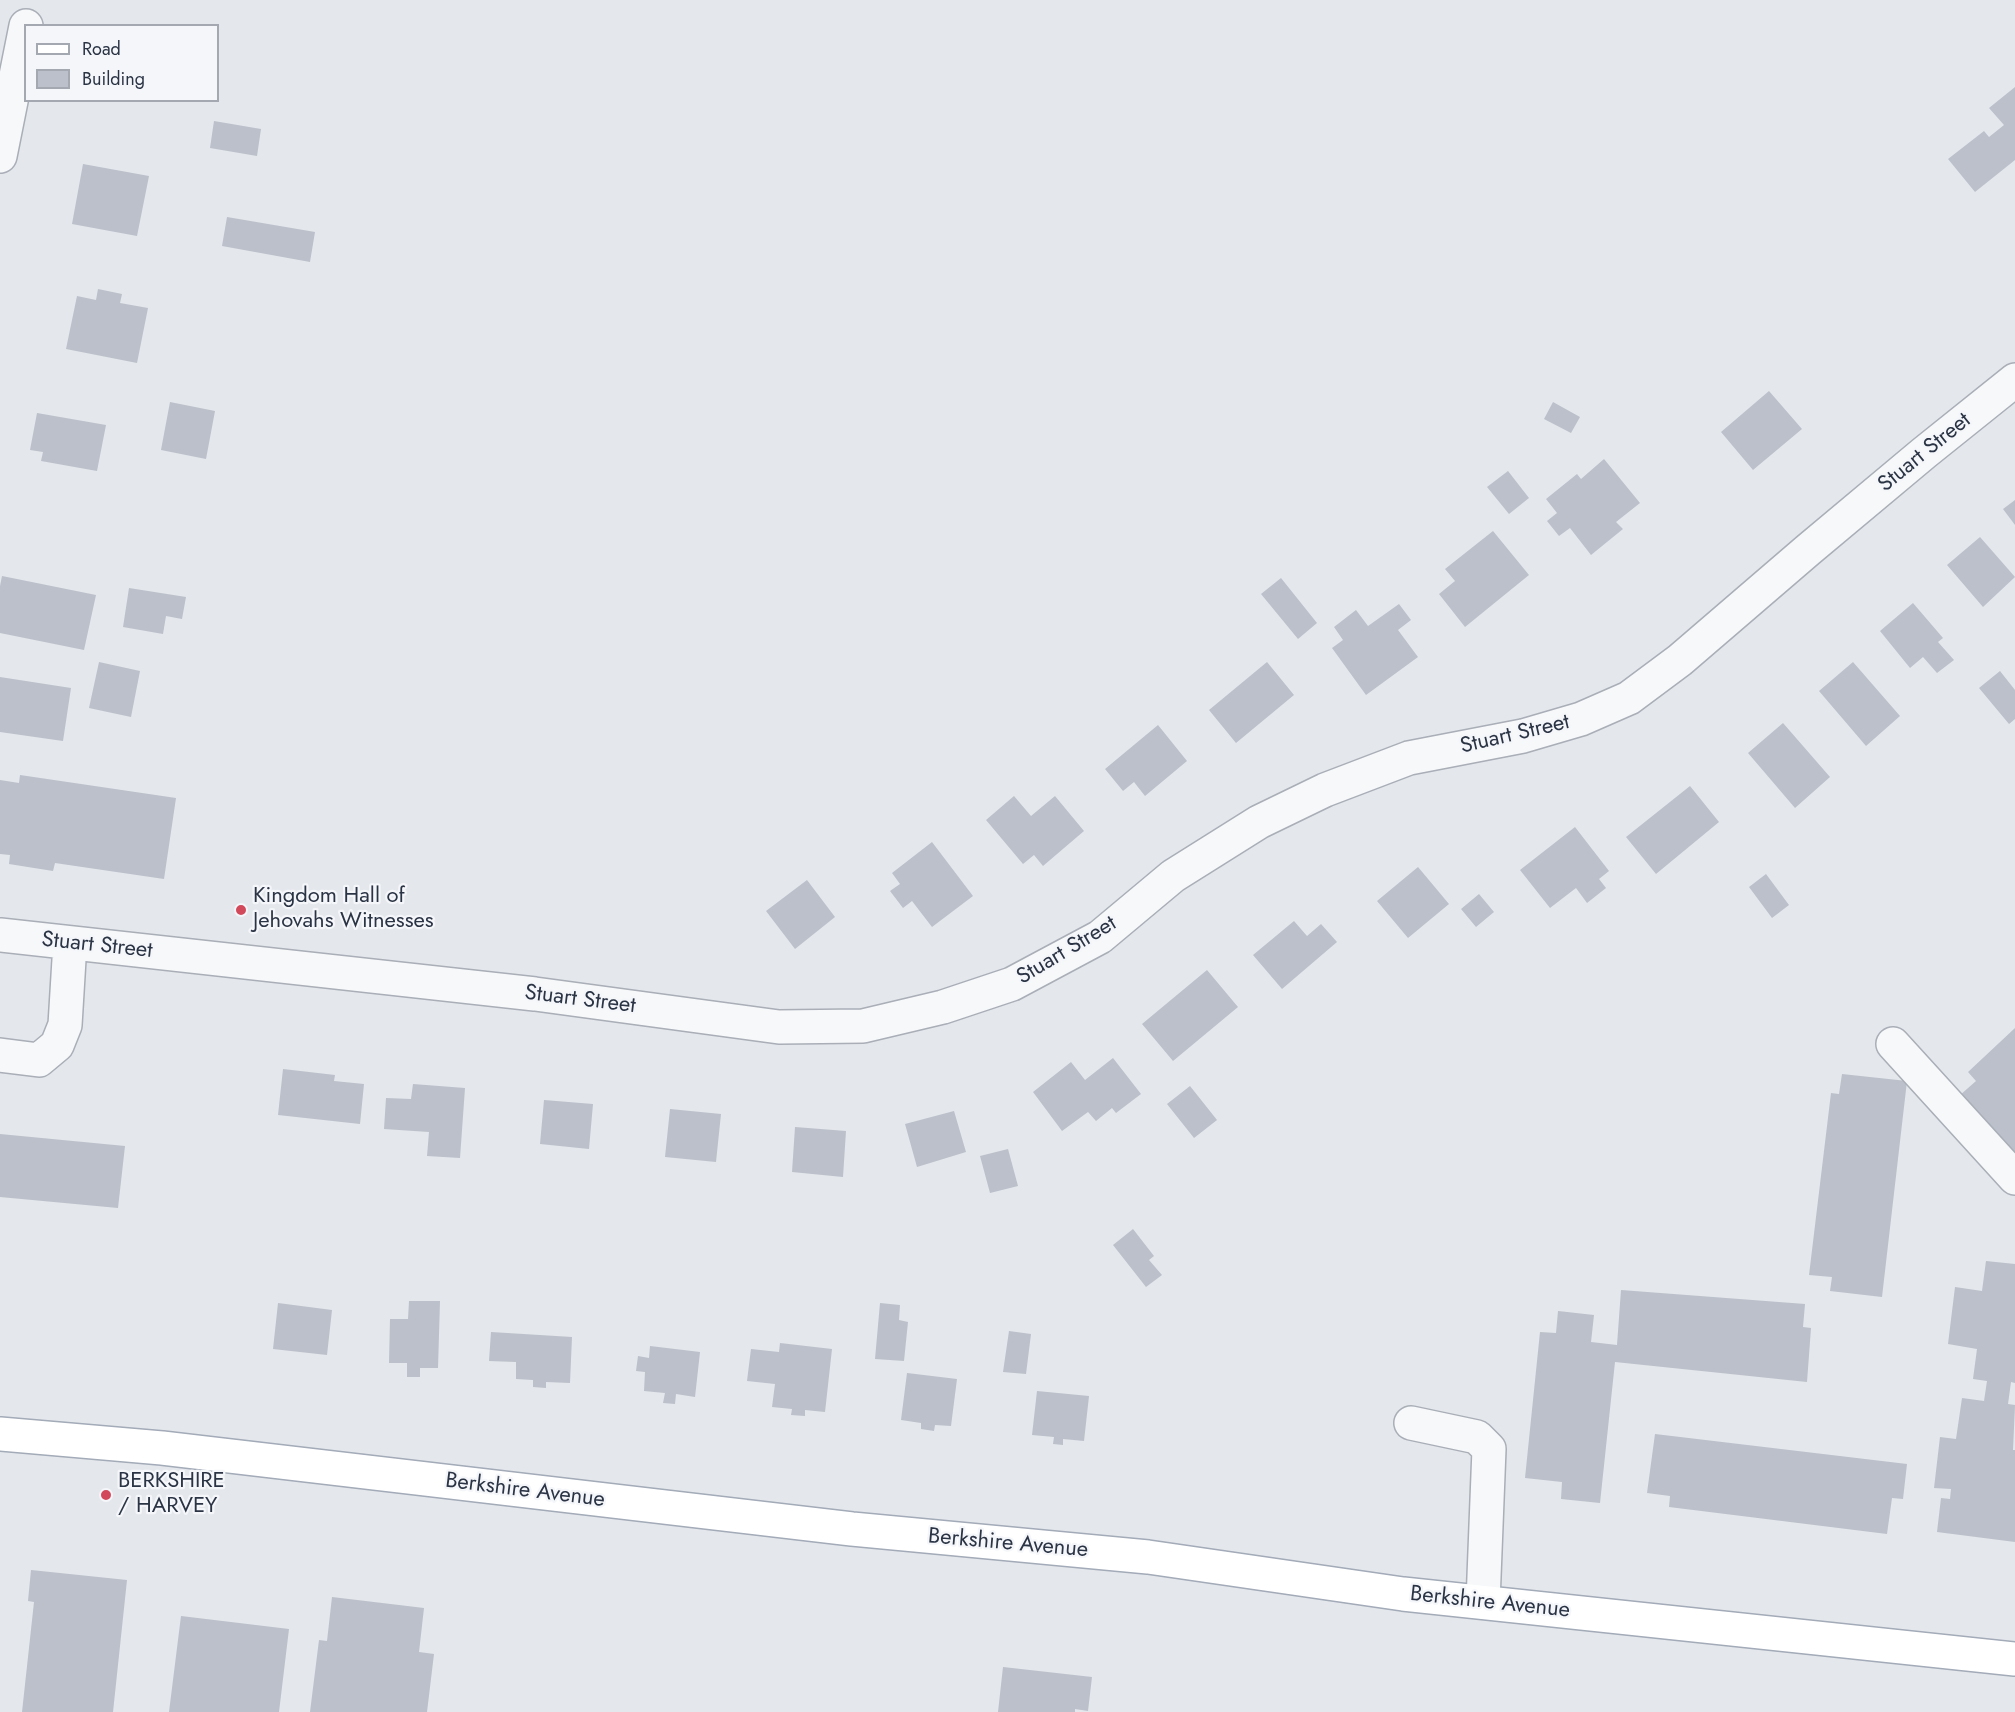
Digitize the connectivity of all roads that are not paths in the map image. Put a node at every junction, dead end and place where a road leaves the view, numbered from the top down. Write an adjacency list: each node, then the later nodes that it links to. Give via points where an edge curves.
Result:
1 (31, 0): 2 (street)
2 (26, 24)
3 (24, 36): 4 (street)
4 (0, 156)
5 (2015, 380): 7 (street, Stuart Street, via 1816,542 1680,660 1629,698 1581,719 1523,736 1409,758 1325,790 1259,822 1173,876 1100,937 1012,984 943,1007 863,1026 779,1027 536,994)
6 (0, 935): 7 (street, Stuart Street)
7 (70, 943): 9 (street, via 65,1024 57,1045 39,1060)
8 (1893, 1044): 10 (street)
9 (0, 1055)
10 (2015, 1178)
11 (1411, 1423): 13 (street, via 1477,1437 1489,1449)
12 (0, 1434): 13 (main road, Berkshire Avenue, via 162,1448 864,1530 1148,1557)
13 (1483, 1602): 14 (main road, Berkshire Avenue)
14 (2015, 1659)

